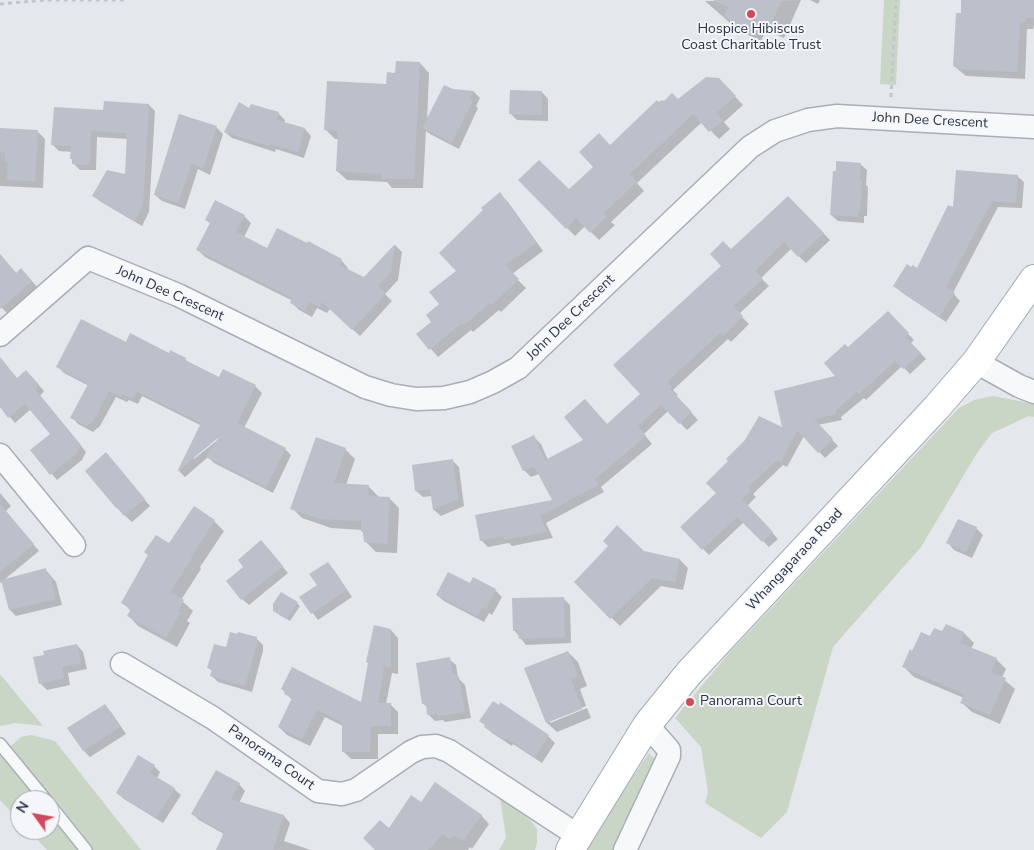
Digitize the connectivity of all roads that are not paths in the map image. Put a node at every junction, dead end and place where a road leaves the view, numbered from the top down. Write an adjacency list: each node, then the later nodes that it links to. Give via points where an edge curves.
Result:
1 (1034, 127): 3 (street, John Dee Crescent, via 836,116 808,120 775,131 750,148 518,368 470,392 444,398 416,399 365,387 178,295 88,258)
2 (1034, 279): 4 (main road, Whangaparaoa Road)
3 (0, 335)
4 (976, 362): 5 (street); 9 (main road, Whangaparaoa Road, via 689,673)
5 (1034, 392)
6 (0, 455): 7 (street)
7 (74, 545)
8 (122, 664): 13 (street, Panorama Court, via 213,718 318,791 342,794 356,790 411,752 436,746 449,751)
9 (647, 725): 13 (main road, Whangaparaoa Road); 15 (street, via 669,750 669,756)
10 (0, 744): 11 (lane)
11 (38, 790)
12 (60, 818): 14 (lane)
13 (573, 843)
14 (86, 850)
15 (625, 850)

